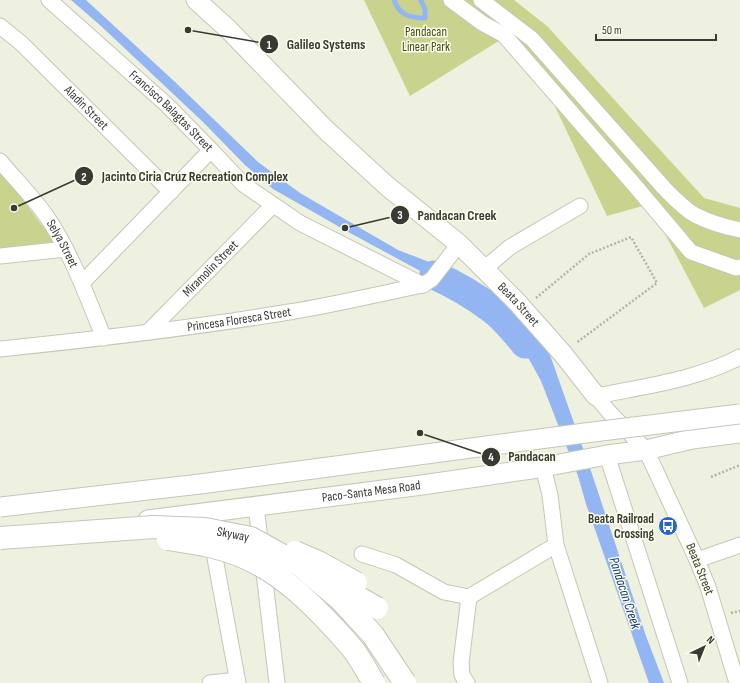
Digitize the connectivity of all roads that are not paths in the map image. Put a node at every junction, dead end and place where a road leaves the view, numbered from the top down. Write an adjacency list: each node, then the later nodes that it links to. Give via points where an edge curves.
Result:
1 (49, 0): 6 (street, Francisco Balagtas Street, via 167,105)
2 (196, 0): 12 (main road, Beata Street, via 228,29 326,130 387,186)
3 (450, 0): 15 (street, via 504,35 691,252 736,268)
4 (481, 0): 11 (street, via 532,39 678,202 712,222)
5 (0, 26): 8 (street, Aladin Street, via 21,43)
6 (211, 150): 8 (street); 9 (street, Francisco Balagtas Street, via 243,184)
7 (0, 160): 13 (street, Selya Street, via 46,217)
8 (171, 192): 18 (street)
9 (273, 206): 17 (street, Francisco Balagtas Street, via 300,223); 19 (street, Miramolin Street)
10 (580, 206): 16 (street, via 510,246)
11 (740, 230)
12 (458, 244): 16 (main road, Beata Street); 17 (street)
13 (66, 249): 14 (street); 18 (street, Selya Street)
14 (0, 256)
15 (740, 267)
16 (484, 269): 23 (main road, Beata Street, via 524,309)
17 (428, 282): 19 (street, Princesa Floresca Street, via 291,312)
18 (82, 283): 20 (street, Selya Street)
19 (148, 332): 20 (street, Princesa Floresca Street)
20 (104, 338): 21 (street, Princesa Floresca Street)
21 (0, 349)
22 (740, 357): 23 (street, via 706,372 678,380)
23 (596, 396): 26 (street, Beata Street)
24 (740, 414): 30 (main road, bridge, via 200,484)
25 (740, 433): 26 (main road, Paco-Santa Mesa Road, via 692,439)
26 (646, 450): 27 (main road, Paco-Santa Mesa Road); 37 (street, Beata Street)
27 (607, 455): 28 (main road, Paco-Santa Mesa Road); 47 (street)
28 (543, 467): 29 (main road, Paco-Santa Mesa Road); 34 (street, via 550,495)
29 (256, 506): 31 (main road, Paco-Santa Mesa Road); 42 (street)
30 (0, 507)
31 (212, 512): 32 (main road, Paco-Santa Mesa Road); 40 (street, via 215,558)
32 (0, 538): 33 (highway, Skyway, bridge, via 154,527 205,529)
33 (251, 538): 43 (highway, Skyway, bridge, via 306,556 378,602 315,573 245,548 199,539 153,536 228,551 272,572 301,595 325,619 354,651); 44 (highway, Skyway, bridge, via 301,566 341,600 373,635)
34 (556, 545): 38 (street); 46 (street)
35 (740, 545): 37 (street)
36 (362, 554): 38 (street, via 396,565 444,592)
37 (698, 560): 39 (street, Beata Street)
38 (469, 597): 45 (street, via 461,664 462,675)
39 (737, 675)
40 (238, 681): 41 (street)
41 (210, 683)
42 (277, 683)
43 (374, 683)
44 (406, 683)
45 (467, 683)
46 (600, 683)
47 (680, 683)

